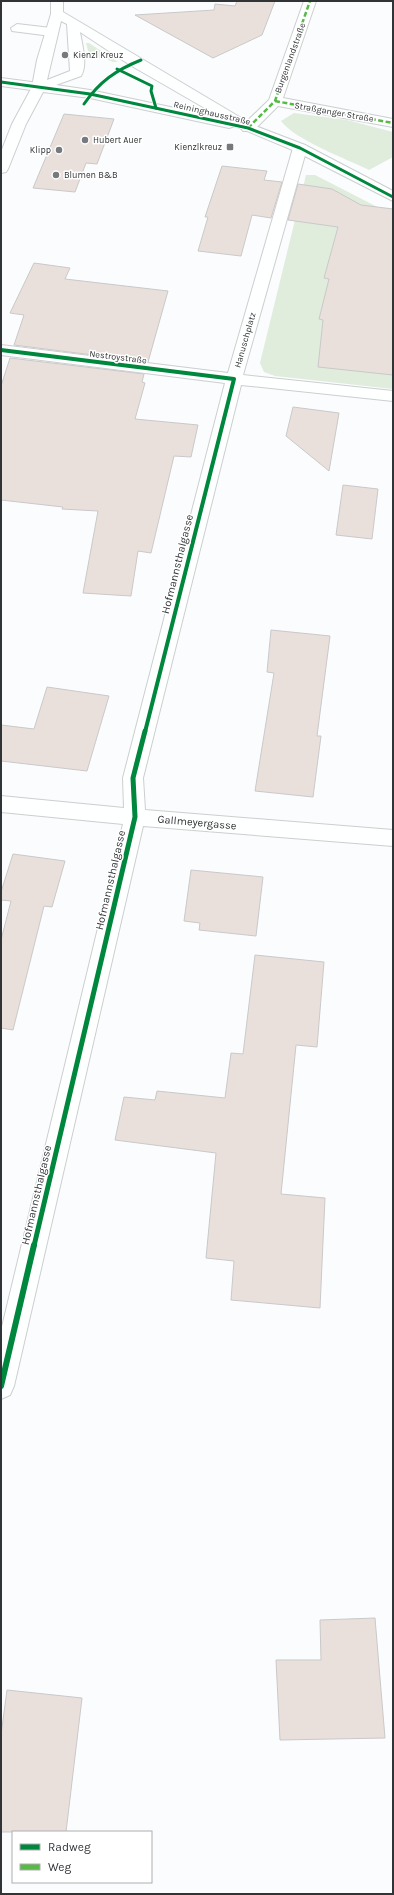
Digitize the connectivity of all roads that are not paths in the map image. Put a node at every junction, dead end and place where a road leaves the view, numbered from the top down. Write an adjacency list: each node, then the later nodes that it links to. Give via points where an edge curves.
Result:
1 (310, 1): 8 (street, Burgenlandstraße)
2 (57, 7): 3 (street, Reininghausstraße); 5 (street)
3 (73, 22): 7 (street, via 76,73); 10 (street, Reininghausstraße, via 135,62)
4 (17, 28): 5 (street)
5 (51, 32): 7 (street)
6 (1, 82): 7 (street)
7 (39, 87): 10 (street, Reininghausstraße, via 90,94); 12 (street, via 19,124)
8 (275, 102): 9 (street, Straßganger Straße); 10 (street, Burgenlandstraße)
9 (393, 123)
10 (248, 128): 11 (street, Reininghausstraße)
11 (300, 148): 13 (street, Reininghausstraße); 15 (street, Hanuschplatz)
12 (1, 169)
13 (393, 197)
14 (1, 350): 15 (street, Nestroystraße)
15 (234, 379): 16 (street, Hanuschplatz); 18 (street, Hofmannsthalgasse, via 133,778)
16 (393, 396)
17 (1, 804): 18 (street, Gallmeyergasse)
18 (135, 817): 19 (street, Gallmeyergasse); 20 (street, Hofmannsthalgasse)
19 (393, 838)
20 (1, 1386)

